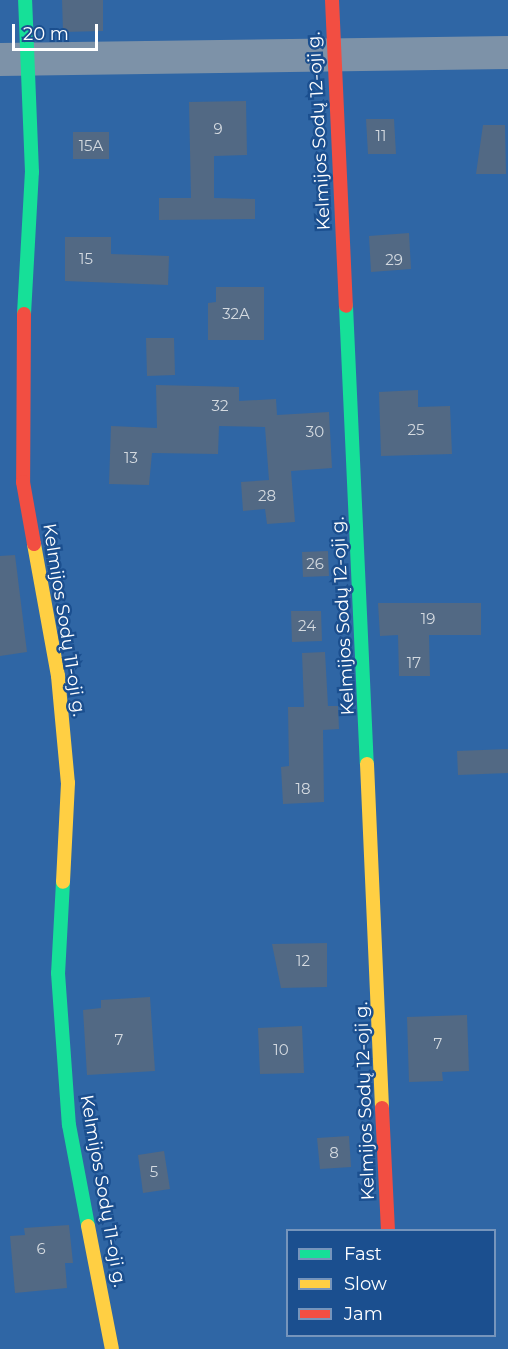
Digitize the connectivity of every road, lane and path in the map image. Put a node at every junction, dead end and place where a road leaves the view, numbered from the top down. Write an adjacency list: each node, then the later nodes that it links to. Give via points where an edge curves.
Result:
1 (25, 0): 5 (street, Kelmijos Sodų 11-oji g.)
2 (332, 0): 4 (street, Kelmijos Sodų 12-oji g.)
3 (508, 52): 4 (street)
4 (333, 54): 5 (street); 6 (street, Kelmijos Sodų 12-oji g.)
5 (14, 58): 7 (street, Kelmijos Sodų 11-oji g., via 32,172 20,387 23,482 58,676 68,783 58,973 69,1125)
6 (388, 1229)
7 (112, 1349)

